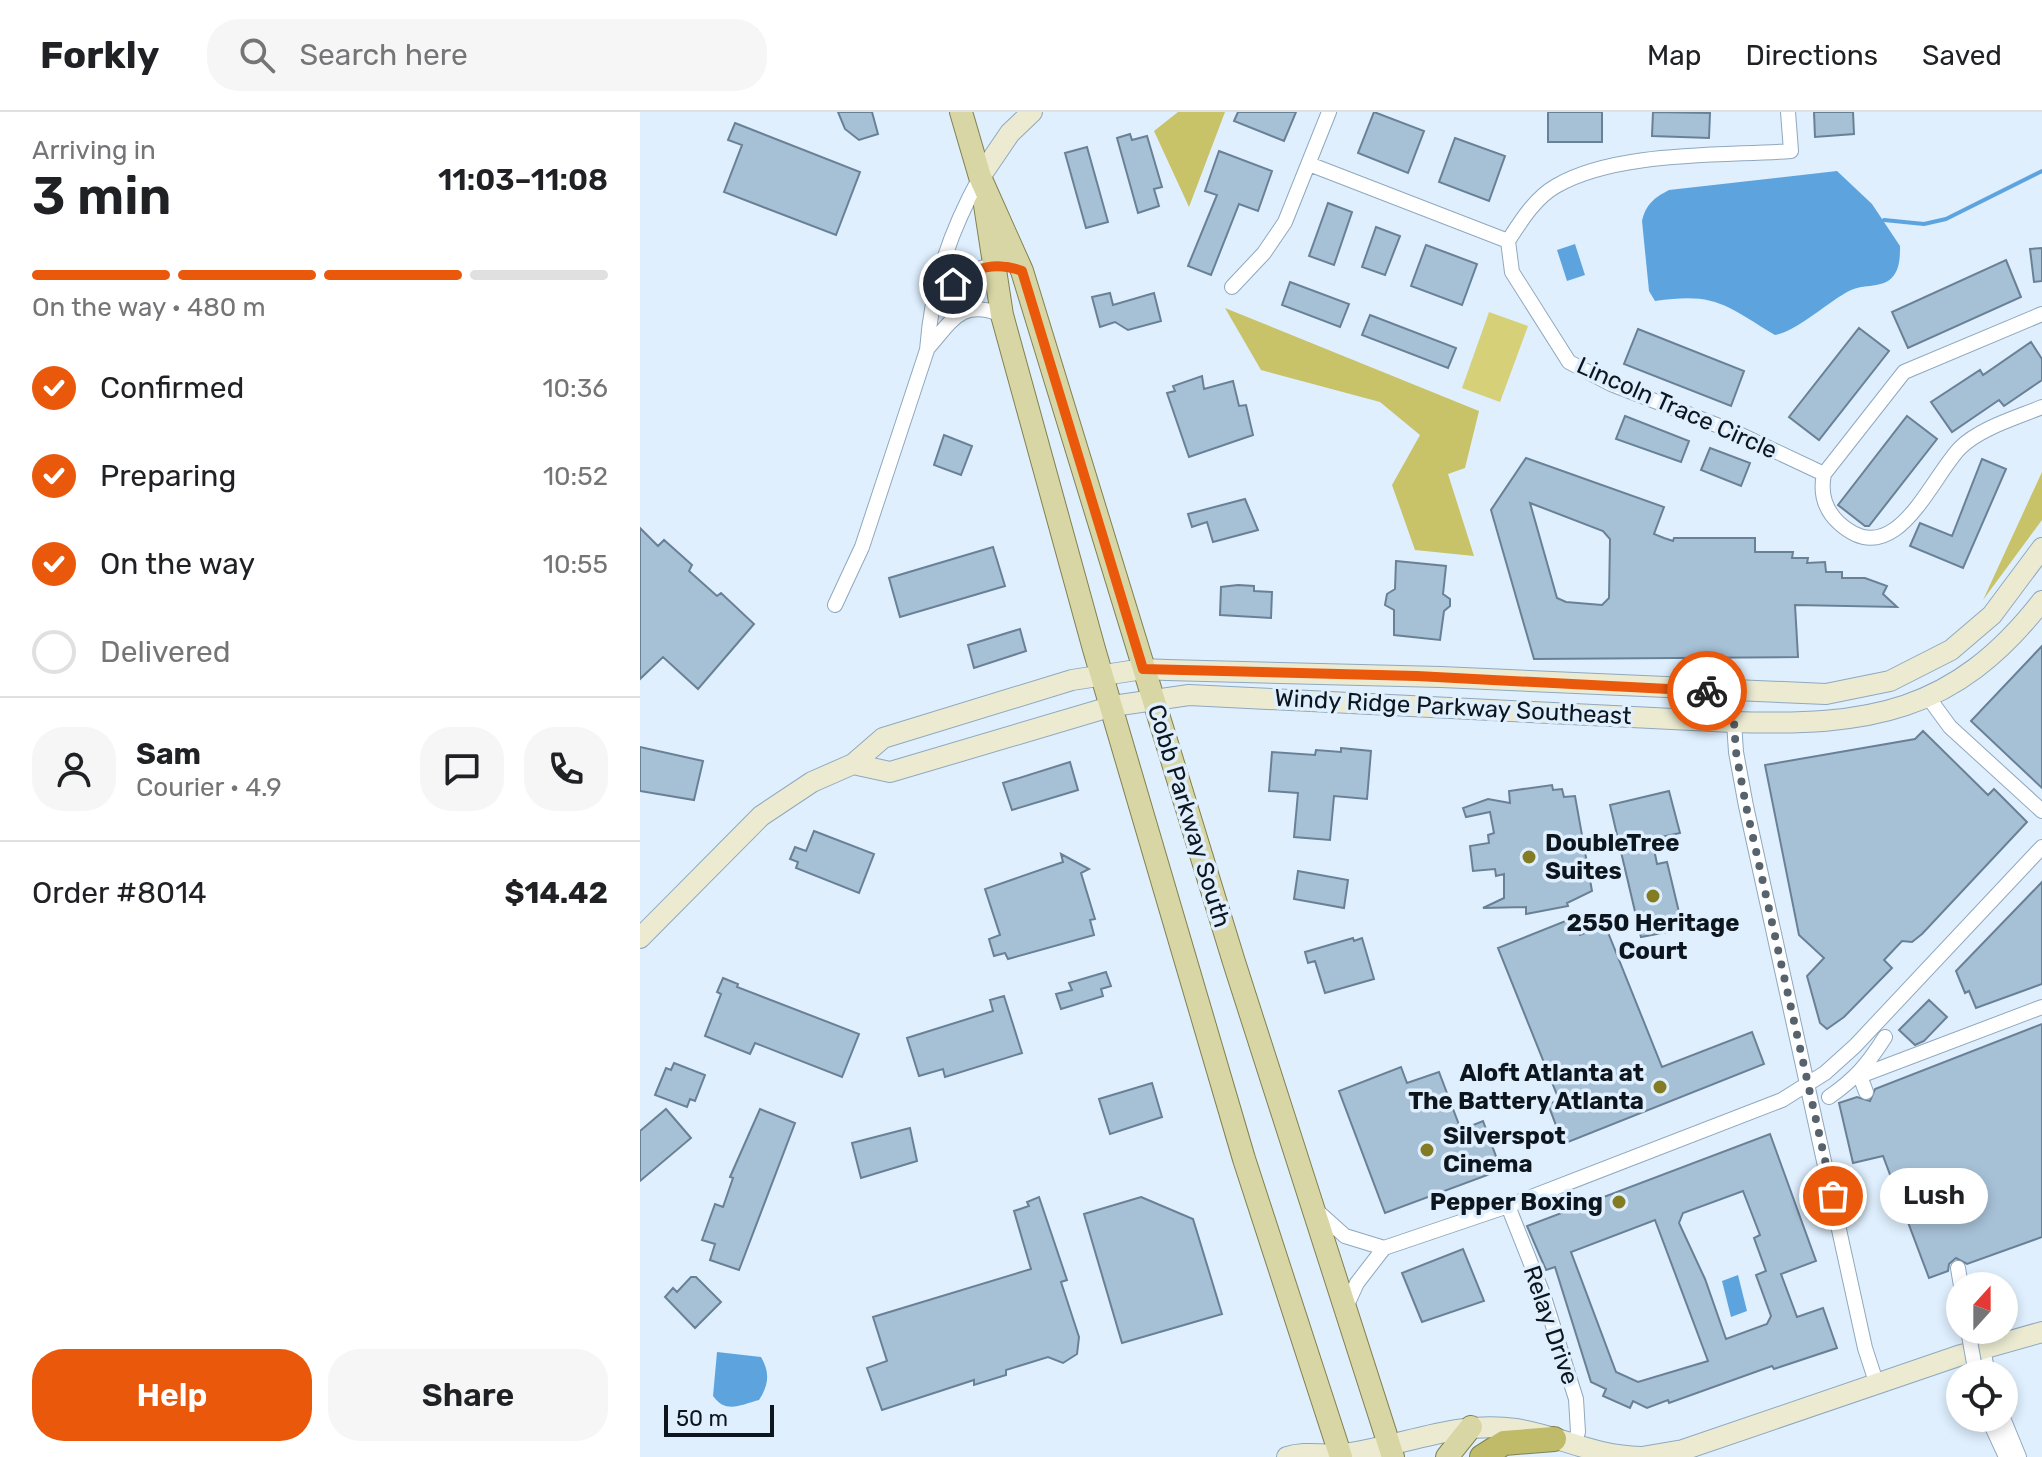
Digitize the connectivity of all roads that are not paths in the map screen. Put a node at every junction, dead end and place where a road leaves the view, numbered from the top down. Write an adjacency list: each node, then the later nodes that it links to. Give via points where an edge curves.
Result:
1 (961, 112): 6 (main road, Cobb Parkway South)
2 (1032, 112): 6 (main road, via 1010,133)
3 (1329, 112): 5 (street)
4 (1788, 112): 7 (street, via 1791,151 1628,162 1590,171 1555,186)
5 (1309, 164): 7 (street); 10 (street, via 1275,238)
6 (980, 177): 8 (main road, Cobb Parkway South); 9 (main road, Cobb Parkway South); 11 (street, via 952,229)
7 (1508, 241): 16 (street, Lincoln Trace Circle, via 1512,272 1569,362)
8 (994, 265): 9 (street); 11 (street, via 960,278); 13 (main road, Cobb Parkway South)
9 (1022, 271): 20 (main road, Cobb Parkway South)
10 (1232, 287)
11 (932, 307): 14 (street)
12 (2042, 314): 16 (street, via 1904,372)
13 (1002, 315): 14 (street, via 964,310); 21 (main road, Cobb Parkway South)
14 (927, 350): 19 (street, via 862,547)
15 (2042, 407): 16 (street, via 1961,447 1913,515 1878,537 1856,535 1838,522 1823,498)
16 (1824, 474)
17 (2042, 548): 22 (main road, Windy Ridge Parkway Southeast, via 1992,615 1920,668 1890,681 1826,694)
18 (2042, 601): 23 (main road, Windy Ridge Parkway Southeast, via 1982,664)
19 (835, 605)
20 (1143, 669): 21 (main road, Windy Ridge Parkway Southeast); 22 (main road, Windy Ridge Parkway Southeast, via 1426,676); 24 (main road, Cobb Parkway South)
21 (1102, 674): 25 (main road, Cobb Parkway South); 27 (main road, Windy Ridge Parkway Southeast, via 919,724 883,738)
22 (1732, 692): 26 (street)
23 (1928, 697): 26 (main road, Windy Ridge Parkway Southeast, via 1850,721); 28 (street, via 1950,727)
24 (1152, 699): 25 (main road, Windy Ridge Parkway Southeast); 26 (main road, Windy Ridge Parkway Southeast, via 1218,696); 38 (main road, Cobb Parkway South)
25 (1113, 706): 27 (main road, Windy Ridge Parkway Southeast, via 890,772); 52 (main road, Cobb Parkway South, via 1244,1159)
26 (1733, 722): 34 (street)
27 (853, 764): 30 (main road, Windy Ridge Parkway Southeast, via 812,782 761,816)
28 (2042, 811)
29 (2042, 847): 34 (street, via 1855,1046)
30 (640, 938)
31 (2042, 1007): 33 (street)
32 (1885, 1037): 33 (street)
33 (1860, 1076): 35 (street); 36 (street)
34 (1807, 1086): 37 (street); 46 (street)
35 (1866, 1092)
36 (1829, 1097)
37 (1508, 1206): 39 (street); 50 (street, Relay Drive, via 1546,1304 1579,1415)
38 (1314, 1207): 39 (street, via 1345,1236); 42 (main road, Cobb Parkway South)
39 (1384, 1248): 42 (street, via 1357,1283)
40 (1958, 1268): 41 (street)
41 (1959, 1272)
42 (1346, 1308): 51 (main road, Cobb Parkway South)
43 (2042, 1332): 44 (main road)
44 (1983, 1349): 45 (street); 46 (main road)
45 (1985, 1360)
46 (1877, 1385): 56 (main road, via 1683,1450)
47 (1471, 1427): 50 (main road, via 1519,1430); 51 (main road); 54 (main road)
48 (1994, 1432): 57 (street)
49 (2009, 1432): 58 (street)
50 (1564, 1442): 55 (highway, via 1504,1443); 56 (main road, via 1598,1454)
51 (1391, 1450): 52 (main road)
52 (1340, 1456): 53 (main road)
53 (1287, 1457)
54 (1447, 1457)
55 (1482, 1457)
56 (1641, 1457)
57 (2006, 1457)
58 (2019, 1457)

